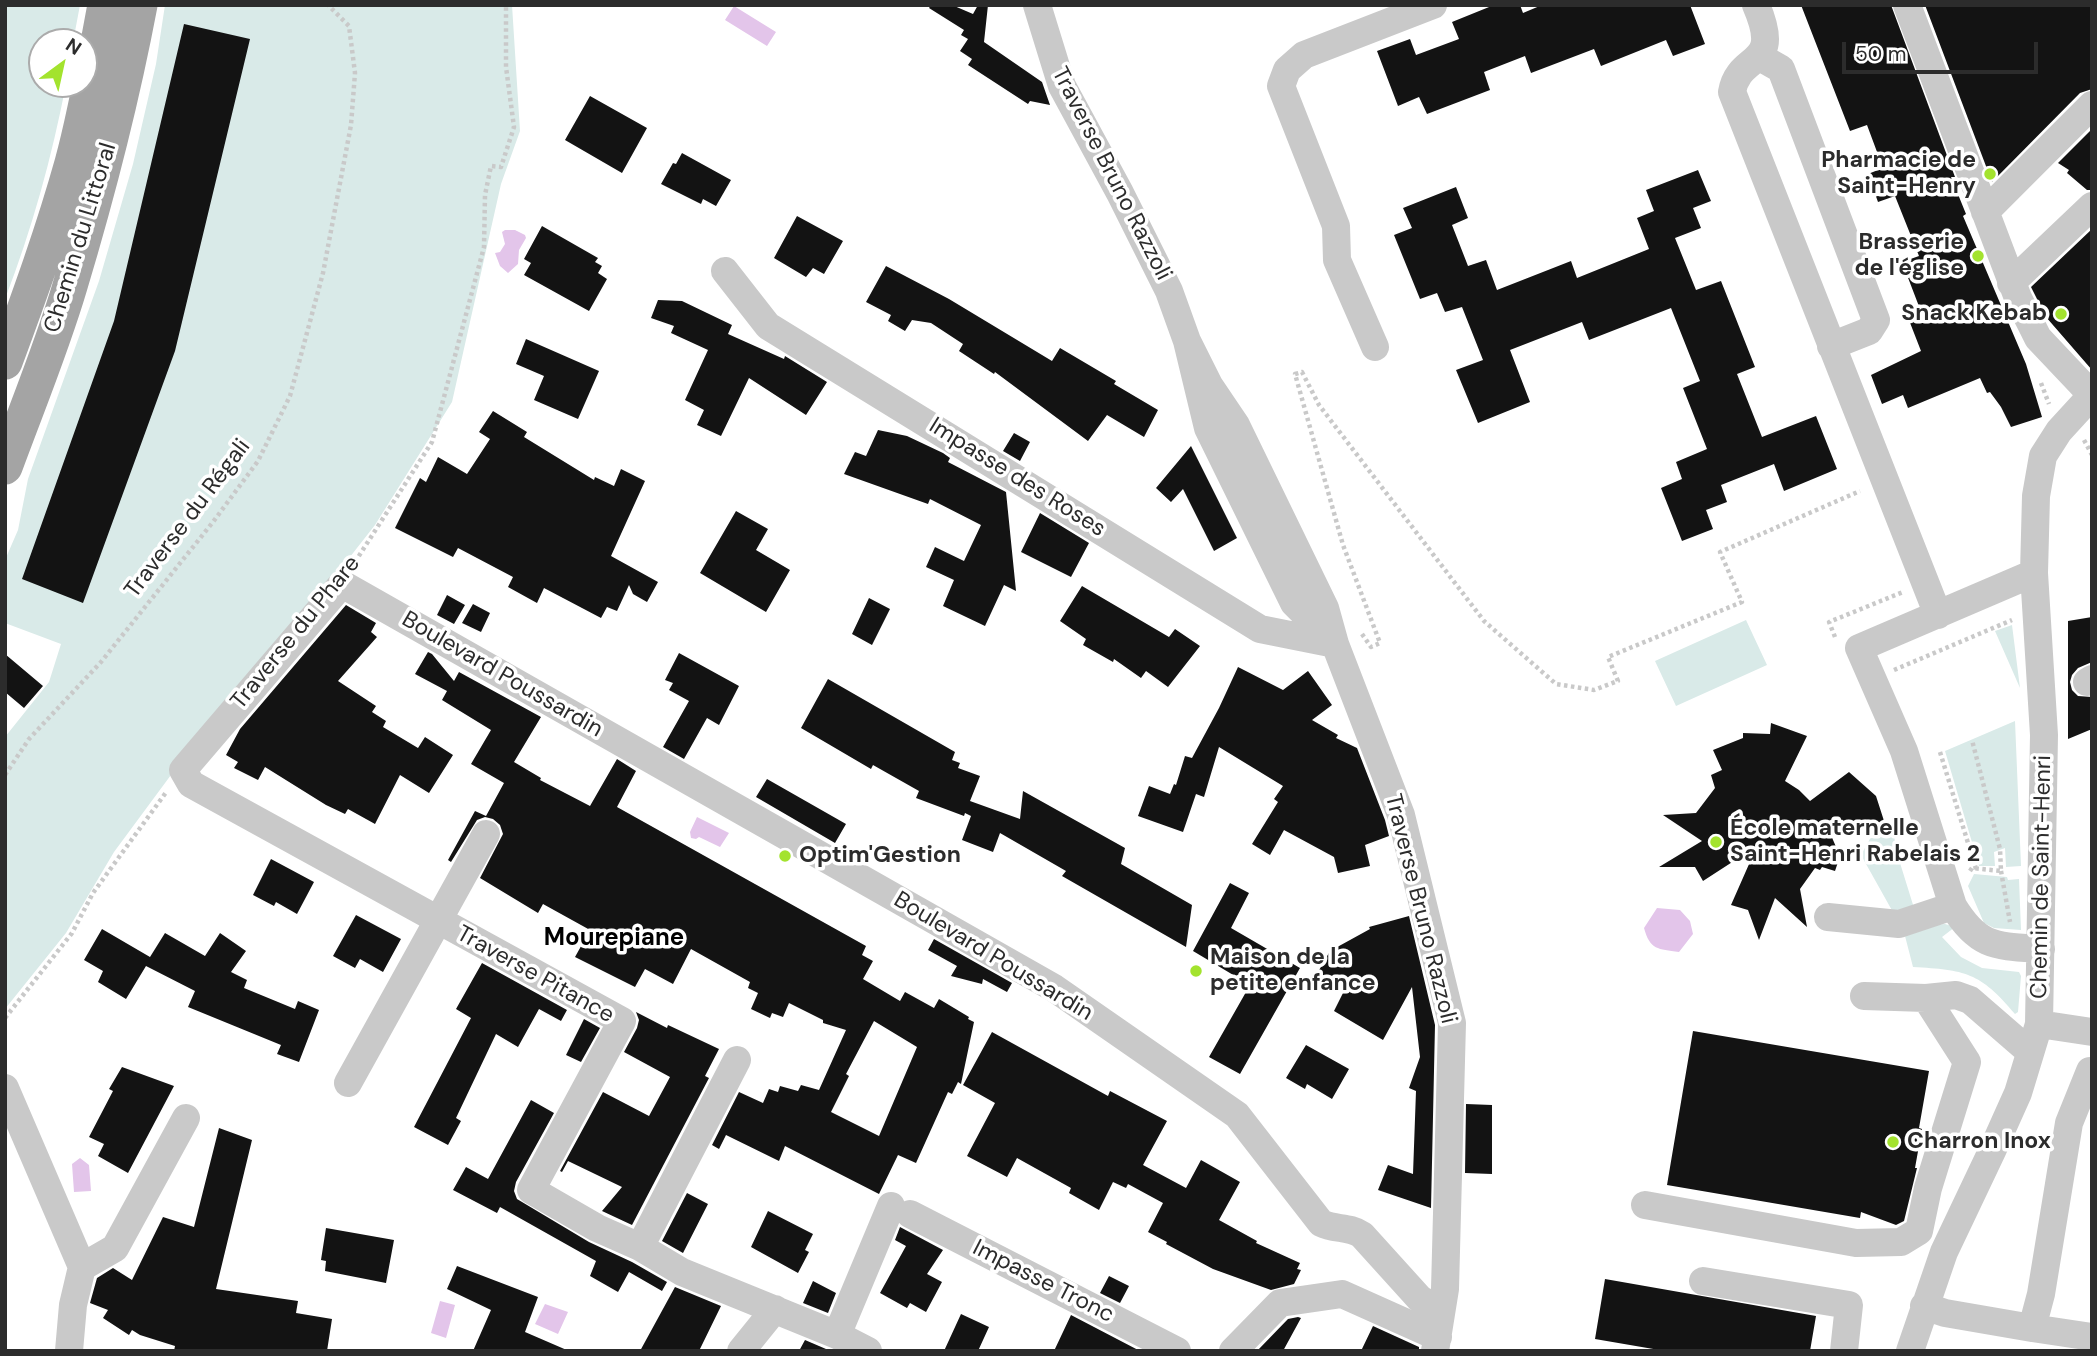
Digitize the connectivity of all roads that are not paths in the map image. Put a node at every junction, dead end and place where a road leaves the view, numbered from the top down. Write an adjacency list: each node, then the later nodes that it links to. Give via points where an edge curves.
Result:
1 (104, 5): 16 (main road, Chemin du Littoral, via 72,162)
2 (141, 5): 18 (main road, Chemin du Littoral, via 128,71 69,288)
3 (1037, 5): 13 (street, Traverse Bruno Razzoli, via 1062,86 1169,291)
4 (1433, 5): 15 (street, via 1304,55 1287,70 1281,86 1336,226 1337,260)
5 (1756, 5): 7 (street, via 1765,25)
6 (1907, 5): 10 (street)
7 (1760, 57): 14 (street, via 1734,79 1732,92); 14 (street, via 1781,69 1876,320 1868,331)
8 (2092, 105): 10 (street)
9 (2092, 206): 12 (street)
10 (1985, 212): 12 (street)
11 (724, 271): 22 (street, Impasse des Roses, via 768,326 1260,629)
12 (2011, 283): 17 (street, via 2038,338)
13 (1187, 341): 22 (street, Traverse Bruno Razzoli, via 1236,425 1325,608); 22 (street, Traverse Bruno Razzoli, via 1208,428 1294,603)
14 (1831, 346): 21 (street)
15 (1375, 347)
16 (5, 362)
17 (2092, 395): 19 (street, Chemin de Saint-Henri, via 2059,431 2043,457 2036,496)
18 (5, 467)
19 (2034, 573): 21 (street); 28 (street, Chemin de Saint-Henri, via 2044,735)
20 (342, 584): 23 (street, Traverse du Phare); 46 (street, Boulevard Poussardin, via 1054,988 1237,1115 1321,1223 1352,1229 1362,1236 1419,1298)
21 (1938, 615): 25 (street, via 1859,648 1904,751)
22 (1335, 645): 46 (street, Traverse Bruno Razzoli, via 1401,815 1452,1023 1445,1289)
23 (183, 770): 27 (street, Traverse Pitance, via 191,784)
24 (486, 834): 27 (street)
25 (1953, 905): 26 (street, via 1899,924); 28 (street, via 1979,939)
26 (1828, 916)
27 (439, 920): 36 (street); 40 (street, Traverse Pitance, via 622,1021 531,1190)
28 (2041, 949): 31 (street, Chemin de Saint-Henri)
29 (1864, 996): 30 (street)
30 (1926, 998): 33 (street, via 1956,995 1970,1000); 39 (street, via 1968,1062 1919,1231 1901,1242 1856,1243)
31 (2039, 1024): 32 (street); 33 (street, Chemin de Saint-Henri)
32 (2092, 1032)
33 (2030, 1052): 43 (street, Chemin de Saint-Henri, via 2018,1093 1944,1252)
34 (737, 1060): 40 (street)
35 (2090, 1071): 45 (street, via 2069,1123)
36 (348, 1083)
37 (5, 1088): 41 (street)
38 (186, 1118): 41 (street, via 115,1248)
39 (1645, 1205)
40 (640, 1247): 44 (street, Traverse Pitance, via 682,1272)
41 (82, 1267): 49 (street)
42 (1703, 1281): 54 (street, via 1849,1305)
43 (1924, 1306): 45 (street); 55 (street, Chemin de Saint-Henri)
44 (775, 1309): 47 (street, Traverse Pitance); 50 (street)
45 (2032, 1328): 48 (street)
46 (1438, 1334): 53 (street, via 1342,1294 1280,1303)
47 (837, 1335): 51 (street, Traverse Pitance); 52 (street, Impasse Tronc, via 900,1210)
48 (2092, 1337)
49 (69, 1351)
50 (741, 1351)
51 (868, 1351)
52 (1177, 1351)
53 (1233, 1351)
54 (1844, 1351)
55 (1910, 1351)

